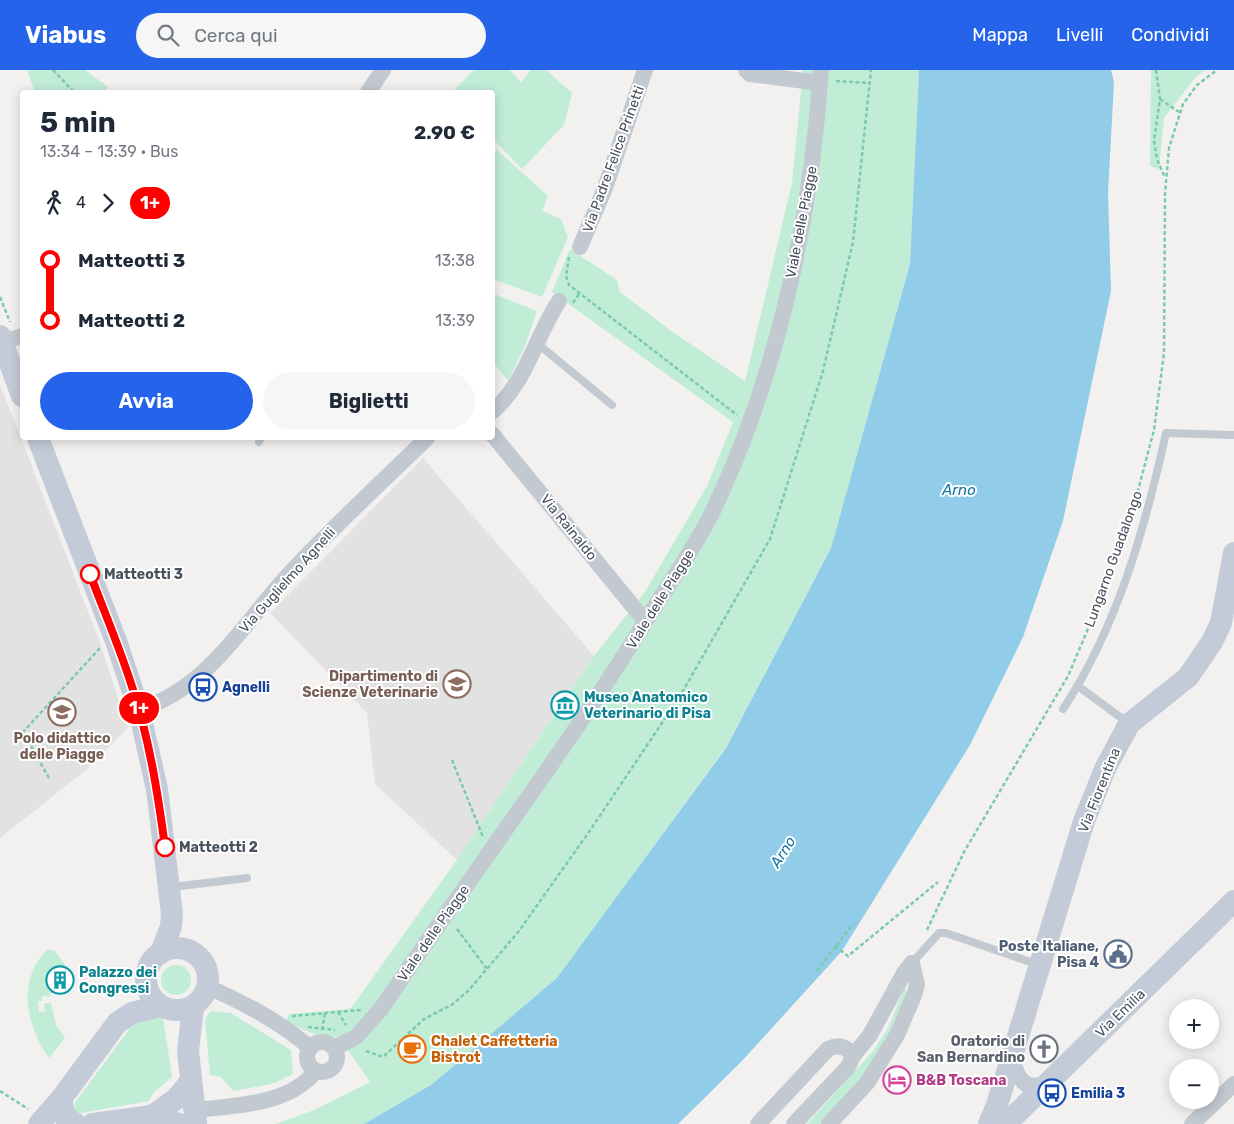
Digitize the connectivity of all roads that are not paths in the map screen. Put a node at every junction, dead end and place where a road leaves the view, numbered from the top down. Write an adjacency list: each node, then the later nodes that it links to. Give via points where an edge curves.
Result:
1 (383, 70): 5 (street)
2 (645, 70): 6 (street, Via Padre Felice Prinetti, via 611,171)
3 (746, 70): 4 (street, via 750,74)
4 (826, 78): 18 (street, Viale delle Piagge, via 809,194 793,269 763,379 736,458 712,512)
5 (369, 90)
6 (580, 247)
7 (559, 301): 9 (street)
8 (6, 339): 10 (main road)
9 (535, 345): 11 (lane); 12 (street, via 518,384)
10 (20, 389)
11 (612, 405)
12 (495, 409)
13 (1234, 435): 19 (lane, via 1166,433 1153,491 1128,573 1110,620)
14 (495, 438): 18 (street, Via Rainaldo)
15 (39, 440): 21 (main road, via 116,640)
16 (425, 440): 21 (street, Via Guglielmo Agnelli, via 290,573 206,672 174,696)
17 (1234, 553): 22 (main road, Via Fiorentina, via 1221,623 1212,642 1188,677)
18 (645, 621): 34 (street, Viale delle Piagge, via 603,691 381,1009 356,1037)
19 (1078, 686): 20 (lane); 22 (lane)
20 (1063, 709)
21 (139, 710): 24 (main road, via 157,788)
22 (1129, 724): 29 (main road, Via Fiorentina, via 1088,809)
23 (247, 878): 24 (lane)
24 (170, 893): 26 (main road); 27 (main road, via 171,926)
25 (1234, 901): 40 (main road, Via Emilia)
26 (191, 951): 27 (main road, via 176,948); 30 (main road, via 205,964)
27 (161, 953): 32 (main road, via 151,962 146,979 149,994)
28 (912, 963): 29 (lane, via 939,933); 36 (street, via 865,1042); 51 (street, via 917,984 887,1054 856,1096)
29 (1041, 966): 37 (main road, Via Fiorentina)
30 (208, 987): 31 (main road); 33 (street, via 228,995)
31 (193, 1007): 32 (main road, via 186,1010); 35 (main road)
32 (166, 1008): 35 (main road); 42 (main road, via 132,1013 117,1023)
33 (310, 1048): 34 (street, Viale delle Piagge, via 322,1042); 38 (street, via 308,1061)
34 (334, 1048): 38 (street, via 337,1060 333,1068 325,1072)
35 (188, 1052): 39 (main road)
36 (853, 1056): 49 (street, via 840,1046 828,1049); 50 (street, via 848,1067)
37 (1012, 1059): 40 (street, via 1017,1074 1024,1082 1036,1087); 52 (main road, Via Fiorentina)
38 (316, 1071): 44 (street, via 303,1084 284,1094)
39 (191, 1081): 43 (main road, via 176,1099); 44 (main road)
40 (1048, 1083): 53 (main road, Via Emilia)
41 (1234, 1084): 54 (street)
42 (61, 1099): 45 (main road); 46 (main road, via 64,1116)
43 (152, 1116): 47 (main road); 48 (main road)
44 (200, 1116)
45 (34, 1117)
46 (76, 1124)
47 (93, 1124)
48 (179, 1124)
49 (758, 1124)
50 (794, 1124)
51 (829, 1124)
52 (989, 1124)
53 (1006, 1124)
54 (1192, 1124)

